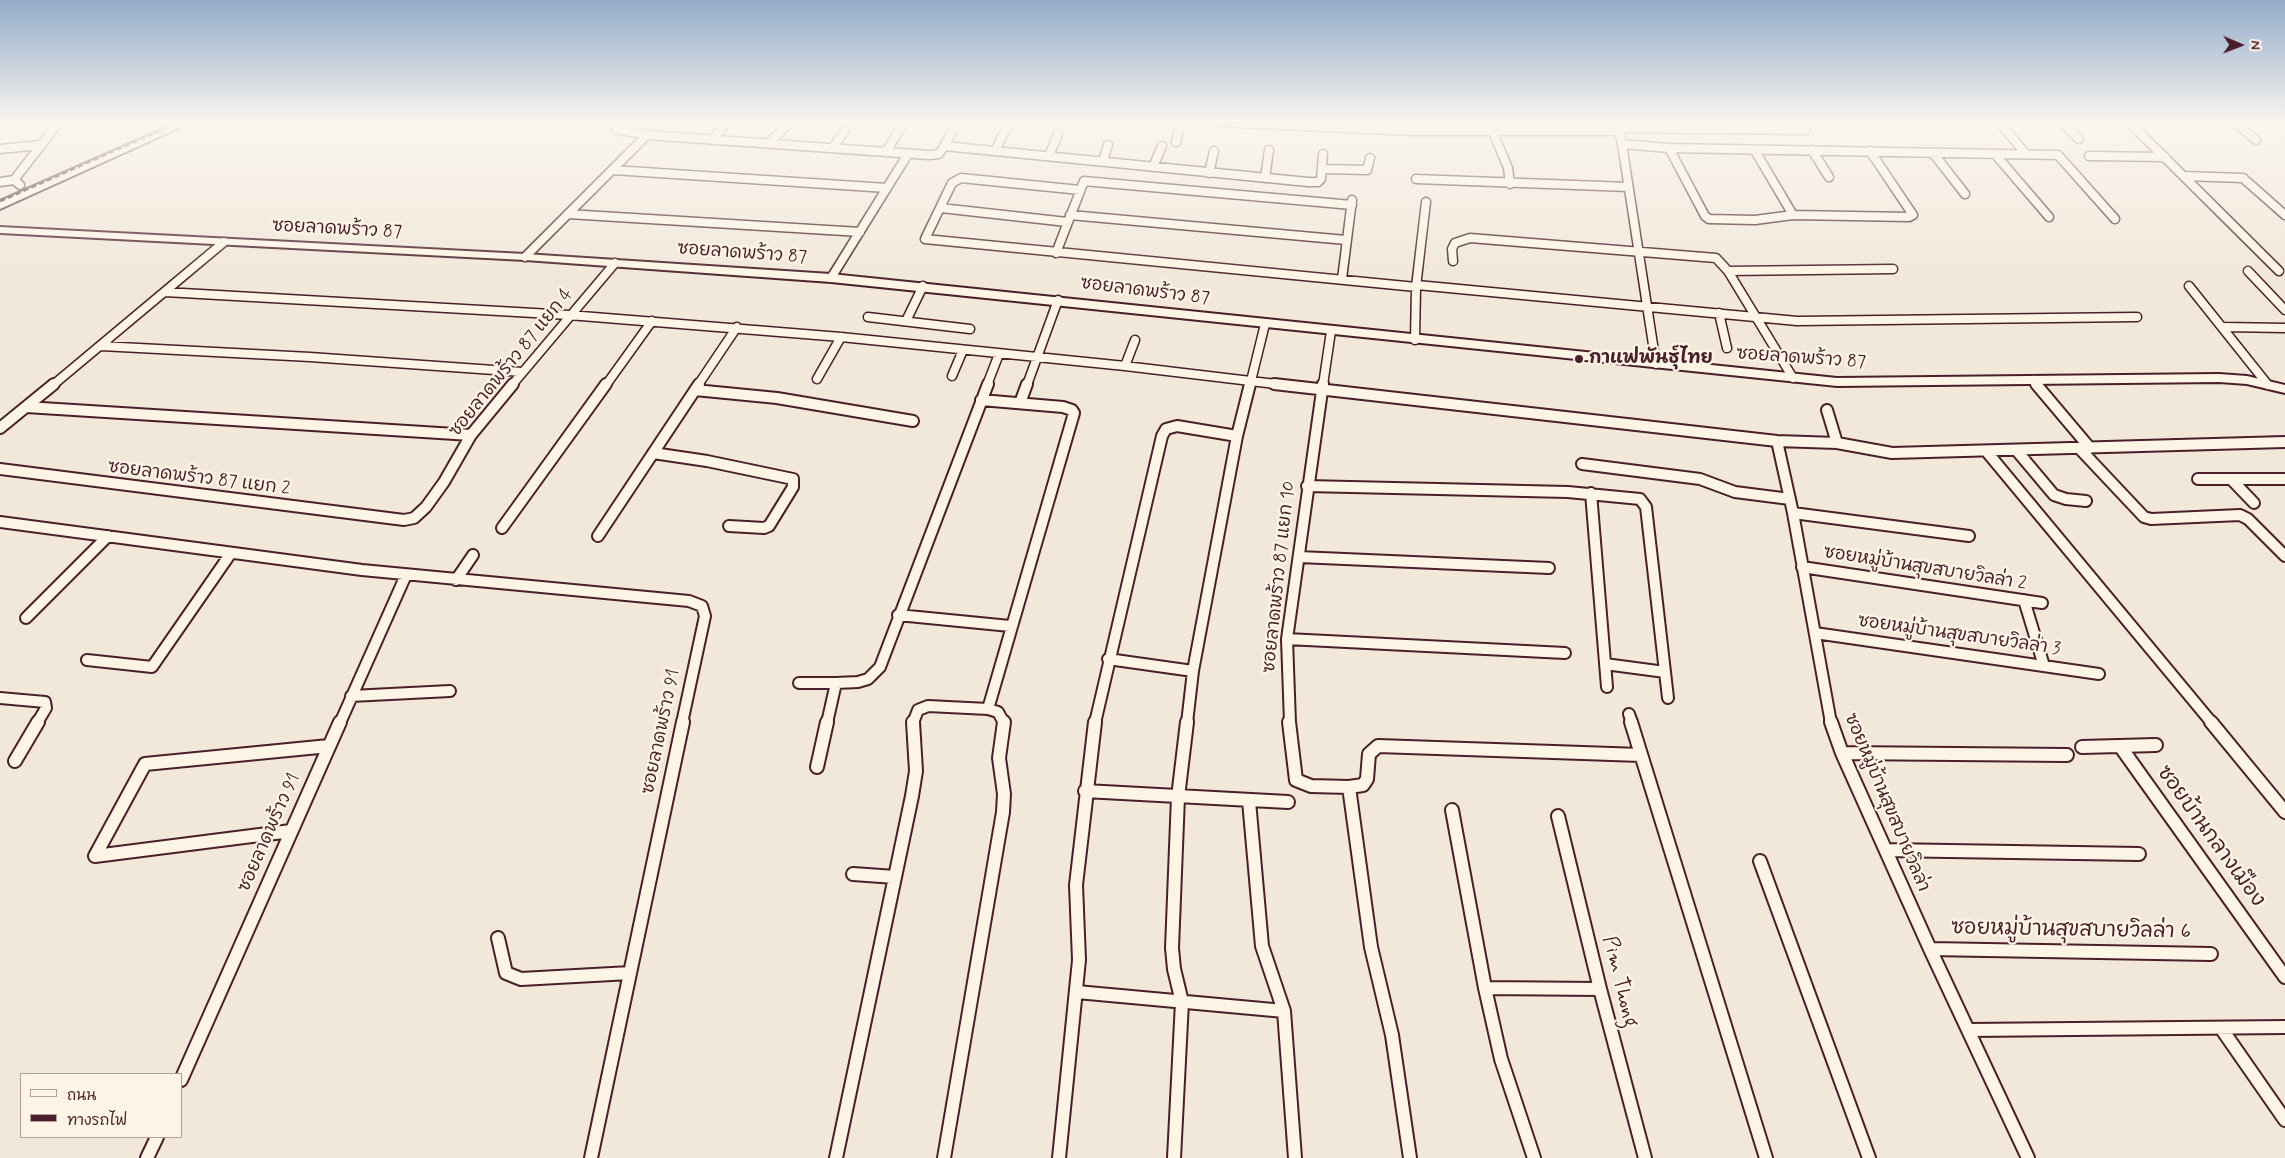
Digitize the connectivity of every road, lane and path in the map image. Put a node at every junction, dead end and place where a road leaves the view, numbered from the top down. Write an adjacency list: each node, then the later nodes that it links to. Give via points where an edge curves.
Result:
1 (21, 176): 22 (street)
2 (34, 176): 22 (main road)
3 (65, 176): 30 (main road)
4 (607, 176): 32 (street)
5 (723, 176): 25 (street)
6 (894, 176): 25 (street)
7 (1243, 176): 19 (street)
8 (1322, 176): 19 (street, via 1315,182)
9 (1509, 176): 23 (street)
10 (1626, 176): 24 (street)
11 (1684, 176): 34 (street, via 1709,219 1755,220)
12 (1770, 176): 34 (street)
13 (1886, 176): 34 (street, via 1913,215)
14 (1952, 176): 28 (street)
15 (2014, 176): 35 (street)
16 (2077, 176): 37 (street)
17 (2184, 176): 50 (street)
18 (2185, 176): 33 (street, via 2242,178)
19 (1265, 178)
20 (1416, 179): 23 (street)
21 (0, 182): 22 (street)
22 (17, 183): 27 (main road)
23 (1510, 184): 24 (street)
24 (1628, 187): 43 (street)
25 (887, 188): 39 (street)
26 (1080, 190): 31 (street, via 961,178 952,183); 36 (street); 40 (street, via 1084,181 1352,202)
27 (0, 194)
28 (1966, 194)
29 (1426, 202): 54 (street)
30 (0, 205)
31 (941, 208): 36 (street); 42 (street, via 925,239)
32 (568, 214): 39 (street, ซอยลาดพร้าว 87); 44 (street)
33 (2285, 215)
34 (1793, 216)
35 (2049, 217)
36 (1069, 219): 40 (street); 42 (street)
37 (2115, 219)
38 (0, 230): 41 (street, ซอยลาดพร้าว 87)
39 (860, 232): 51 (street)
40 (1346, 240): 52 (street)
41 (224, 242): 44 (street, ซอยลาดพร้าว 87); 56 (street)
42 (1056, 253): 52 (street)
43 (1638, 253): 45 (street, via 1470,238 1455,243); 48 (street, via 1710,256 1720,260); 58 (street)
44 (525, 257): 46 (street, ซอยลาดพร้าว 87)
45 (1453, 261)
46 (615, 263): 51 (street, ซอยลาดพร้าว 87); 61 (street, ซอยลาดพร้าว 87 แยก 4)
47 (1893, 270): 48 (street)
48 (1728, 271): 64 (street)
49 (2248, 271): 59 (street)
50 (2279, 271)
51 (831, 278): 53 (street, ซอยลาดพร้าว 87)
52 (1342, 280): 54 (street)
53 (923, 286): 57 (street, ซอยลาดพร้าว 87); 66 (street)
54 (1416, 286): 58 (street); 75 (street)
55 (2189, 286): 69 (street)
56 (165, 292): 61 (street); 76 (street)
57 (1058, 300): 67 (street, ซอยลาดพร้าว 87); 80 (street)
58 (1647, 307): 60 (street); 81 (street)
59 (2285, 310)
60 (1719, 313): 64 (street); 77 (street)
61 (569, 315): 65 (street); 83 (street, ซอยลาดพร้าว 87 แยก 4)
62 (868, 317): 66 (street)
63 (2137, 317): 64 (street)
64 (1758, 319): 86 (street)
65 (652, 321): 68 (street); 122 (street)
66 (906, 321): 70 (street)
67 (1266, 324): 72 (street, ซอยลาดพร้าว 87); 88 (street)
68 (737, 327): 73 (street); 91 (street)
69 (2224, 327): 71 (street); 89 (street)
70 (970, 328)
71 (2285, 328)
72 (1332, 331): 75 (street, ซอยลาดพร้าว 87); 92 (street, ซอยลาดพร้าว 87 แยก 10)
73 (841, 336): 78 (street); 85 (street)
74 (1135, 340): 82 (street)
75 (1415, 340): 81 (street, ซอยลาดพร้าว 87)
76 (101, 346): 83 (street); 95 (street)
77 (1727, 348)
78 (963, 350): 79 (street); 84 (street)
79 (999, 354): 80 (street); 93 (street)
80 (1035, 358): 82 (street); 94 (street)
81 (1656, 364): 86 (street, ซอยลาดพร้าว 87)
82 (1125, 366): 88 (street)
83 (522, 372): 99 (street, ซอยลาดพร้าว 87 แยก 4)
84 (952, 376)
85 (816, 378)
86 (1793, 378): 87 (street, ซอยลาดพร้าว 87, via 1868,382)
87 (2033, 380): 89 (street, ซอยลาดพร้าว 87, via 2219,378); 104 (street)
88 (1252, 382): 92 (street); 100 (street)
89 (2268, 384): 90 (street, ซอยลาดพร้าว 87)
90 (2285, 389)
91 (695, 390): 97 (street, via 777,398); 107 (street)
92 (1323, 390): 101 (street); 113 (street, ซอยลาดพร้าว 87 แยก 10)
93 (981, 400): 94 (street); 136 (street)
94 (1020, 403): 138 (street, via 1068,408 1074,417)
95 (26, 407): 98 (street); 99 (street)
96 (1827, 410): 102 (street)
97 (913, 421)
98 (0, 428)
99 (471, 436): 119 (street, ซอยลาดพร้าว 87 แยก 4, via 426,507 414,518)
100 (1237, 436): 142 (street, via 1177,426 1164,432); 146 (street)
101 (1777, 440): 102 (street); 115 (street, ซอยหมู่บ้านสุขสบายวิลล่า)
102 (1837, 442): 106 (street, via 1900,453)
103 (2285, 442): 104 (street)
104 (2085, 448): 105 (street); 128 (street, via 2144,517 2240,515)
105 (2017, 451): 106 (street); 116 (street, via 2054,495)
106 (1987, 452): 173 (street)
107 (652, 453): 121 (street, via 793,480 793,486 769,526); 124 (street)
108 (1582, 464): 115 (street, via 1700,479 1735,492)
109 (0, 469): 119 (street, ซอยลาดพร้าว 87 แยก 2)
110 (2198, 479): 111 (street)
111 (2231, 479): 112 (street); 117 (street)
112 (2285, 479)
113 (1306, 486): 114 (street); 129 (street, ซอยลาดพร้าว 87 แยก 10)
114 (1591, 493): 144 (street); 147 (street, via 1635,497 1644,502)
115 (1790, 499): 118 (street, ซอยหมู่บ้านสุขสบายวิลล่า)
116 (2086, 501)
117 (2254, 503)
118 (1793, 513): 125 (street); 130 (street, ซอยหมู่บ้านสุขสบายวิลล่า)
119 (395, 519)
120 (0, 522): 123 (street, ซอยลาดพร้าว 91)
121 (729, 526)
122 (502, 528)
123 (108, 536): 126 (street, ซอยลาดพร้าว 91); 137 (street)
124 (598, 536)
125 (1969, 536)
126 (231, 553): 132 (street, ซอยลาดพร้าว 91); 143 (street, via 152,667)
127 (473, 555): 133 (street)
128 (2285, 556)
129 (1299, 557): 131 (street); 140 (street, ซอยลาดพร้าว 87 แยก 10)
130 (1802, 567): 134 (street, ซอยหมู่บ้านสุขสบายวิลล่า 2); 139 (street, ซอยหมู่บ้านสุขสบายวิลล่า)
131 (1549, 568)
132 (406, 575): 133 (street, ซอยลาดพร้าว 91); 153 (street, ซอยลาดพร้าว 91)
133 (456, 580): 184 (street, ซอยลาดพร้าว 91, via 675,599 702,606 705,616)
134 (2024, 600): 135 (street, ซอยหมู่บ้านสุขสบายวิลล่า 2); 145 (street)
135 (2042, 603)
136 (898, 616): 138 (street); 150 (street, via 875,674 858,682)
137 (26, 618)
138 (1010, 626): 156 (street)
139 (1815, 633): 145 (street, ซอยหมู่บ้านสุขสบายวิลล่า 3); 162 (street, ซอยหมู่บ้านสุขสบายวิลล่า, via 1828,712)
140 (1288, 640): 141 (street); 167 (street, ซอยลาดพร้าว 87 แยก 10, via 1286,678 1296,780 1312,786)
141 (1565, 654)
142 (1108, 659): 146 (street); 168 (street)
143 (87, 660)
144 (1605, 664): 147 (street); 151 (street)
145 (2044, 666): 148 (street, ซอยหมู่บ้านสุขสบายวิลล่า 3)
146 (1193, 671): 169 (street)
147 (1665, 672): 155 (street)
148 (2099, 674)
149 (800, 683): 150 (street)
150 (836, 683): 166 (street)
151 (1606, 687)
152 (450, 690): 153 (street)
153 (351, 696): 159 (street, ซอยลาดพร้าว 91)
154 (0, 698): 165 (street, via 45,702 46,708)
155 (1668, 698)
156 (988, 709): 180 (street, via 928,706 914,715 916,771); 200 (street, via 998,712 1004,722 999,758 1003,812)
157 (1629, 714): 163 (street)
158 (2156, 745): 160 (street, ซอยบ้านกลางเมือง)
159 (329, 746): 175 (street, ซอยลาดพร้าว 91); 175 (street, via 145,764 95,856)
160 (2120, 746): 161 (street, ซอยบ้านกลางเมือง); 185 (street, ซอยบ้านกลางเมือง)
161 (2082, 747)
162 (1842, 753): 164 (street); 176 (street, ซอยหมู่บ้านสุขสบายวิลล่า)
163 (1641, 755): 167 (street, via 1378,746 1369,754 1365,784); 207 (street)
164 (2067, 755)
165 (15, 761)
166 (817, 767)
167 (1349, 787): 204 (street, via 1370,947 1392,1035)
168 (1085, 791): 169 (street); 188 (street, via 1076,885)
169 (1178, 797): 170 (street); 189 (street, via 1172,948)
170 (1249, 801): 171 (street); 190 (street, via 1262,946)
171 (1288, 802)
172 (1452, 810): 186 (street)
173 (2285, 812)
174 (1558, 816): 187 (street, Pim Thong)
175 (292, 831): 194 (street, ซอยลาดพร้าว 91)
176 (1886, 850): 177 (street); 182 (street, ซอยหมู่บ้านสุขสบายวิลล่า)
177 (2138, 854)
178 (1760, 862): 208 (street)
179 (853, 874): 180 (street)
180 (895, 876): 199 (street)
181 (498, 938): 184 (street, via 506,972 521,979)
182 (1930, 948): 183 (street, ซอยหมู่บ้านสุขสบายวิลล่า 6); 193 (street, ซอยหมู่บ้านสุขสบายวิลล่า)
183 (2212, 954)
184 (630, 973): 198 (street, ซอยลาดพร้าว 91)
185 (2285, 976)
186 (1485, 988): 187 (street); 205 (street, via 1501,1060)
187 (1600, 989): 206 (street, Pim Thong)
188 (1077, 992): 189 (street); 201 (street)
189 (1182, 1002): 190 (street); 202 (street)
190 (1284, 1011): 203 (street)
191 (2285, 1027): 192 (street)
192 (2221, 1028): 193 (street); 195 (street)
193 (1969, 1030): 209 (street, ซอยหมู่บ้านสุขสบายวิลล่า)
194 (182, 1078)
195 (2285, 1120)
196 (157, 1138): 197 (street)
197 (148, 1158)
198 (591, 1158)
199 (836, 1158)
200 (944, 1158)
201 (1059, 1158)
202 (1174, 1158)
203 (1295, 1158)
204 (1410, 1158)
205 (1534, 1158)
206 (1645, 1158)
207 (1766, 1158)
208 (1869, 1158)
209 (2028, 1158)

